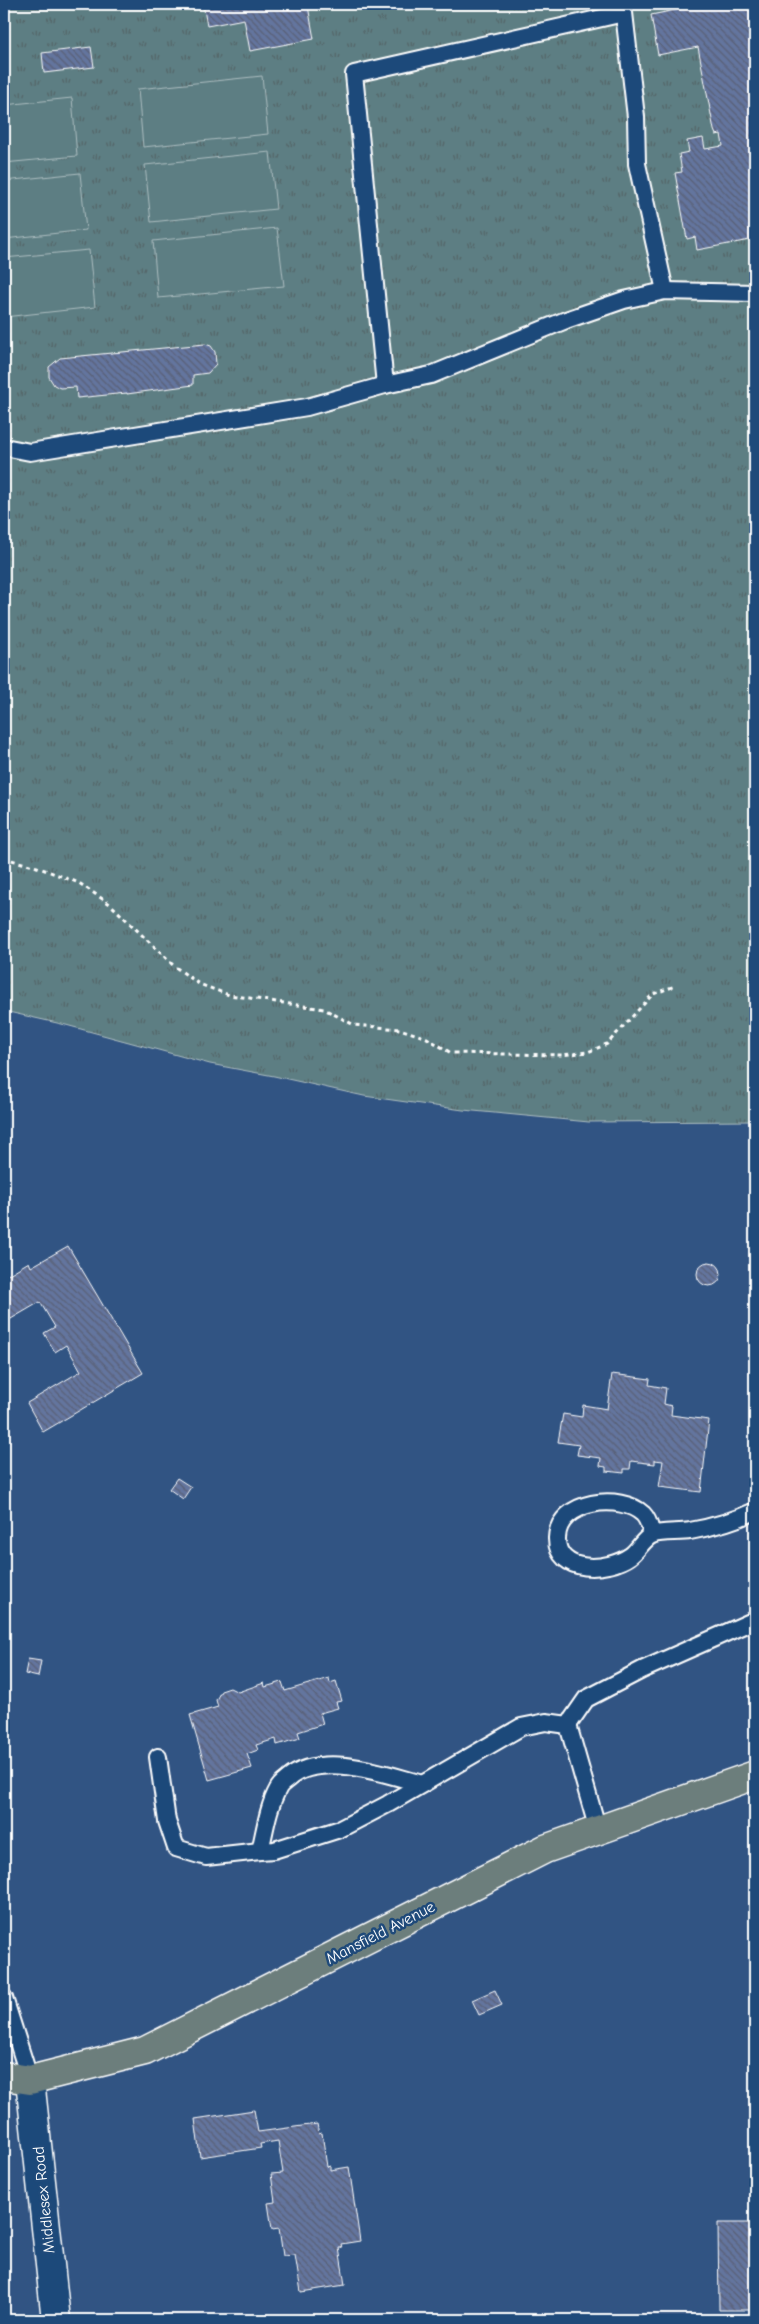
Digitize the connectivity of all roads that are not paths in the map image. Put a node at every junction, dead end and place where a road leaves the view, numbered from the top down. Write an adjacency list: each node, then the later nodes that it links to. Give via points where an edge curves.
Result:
1 (665, 291): 2 (lane); 3 (lane, via 624,300 566,320 431,375); 3 (lane, via 637,164 636,117 624,13 354,74)
2 (755, 292)
3 (385, 385): 4 (lane, via 307,408 30,452)
4 (4, 447)
5 (755, 1511): 6 (lane, via 731,1522)
6 (652, 1535): 6 (lane, via 631,1556 618,1563 598,1567 578,1565 565,1559 557,1538 561,1523 570,1512 613,1502 630,1505 643,1514)
7 (755, 1620): 8 (lane, via 642,1670 586,1699)
8 (568, 1725): 11 (lane, via 546,1722 521,1727); 12 (lane)
9 (158, 1757): 13 (lane, via 167,1820 176,1848 206,1856)
10 (755, 1775): 12 (main road, Mansfield Avenue)
11 (422, 1784): 13 (lane, via 340,1829 274,1850); 13 (lane, via 328,1764 299,1771 279,1787 267,1818)
12 (598, 1830): 16 (main road, Mansfield Avenue, via 545,1849 145,2051)
13 (260, 1851)
14 (4, 1998): 16 (lane)
15 (4, 2076): 16 (main road, Mansfield Avenue)
16 (30, 2080): 17 (main road, Middlesex Road)
17 (56, 2320)

